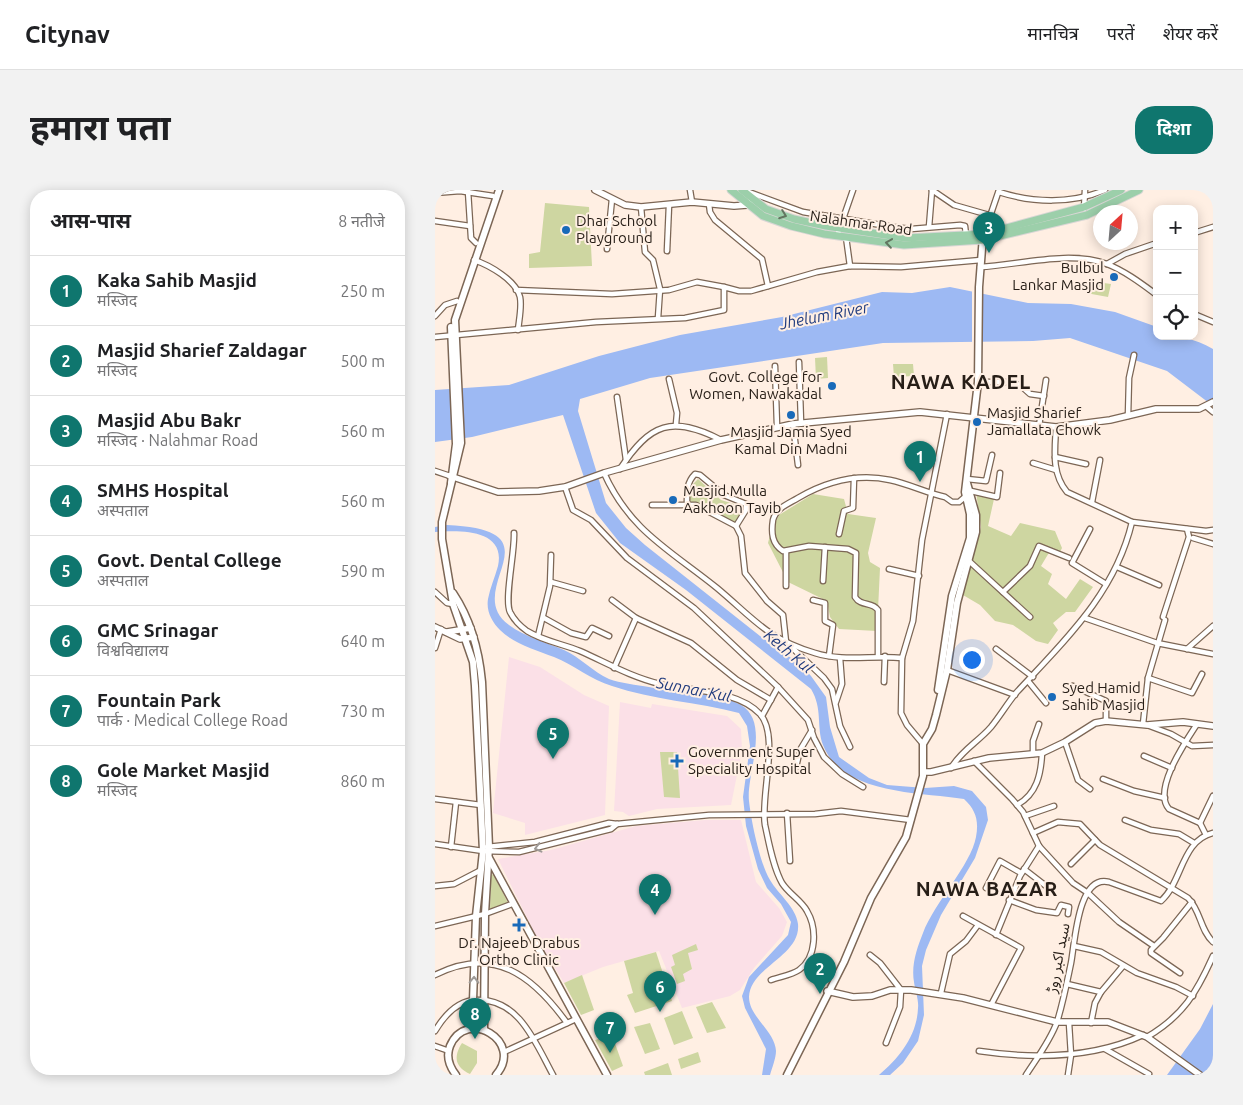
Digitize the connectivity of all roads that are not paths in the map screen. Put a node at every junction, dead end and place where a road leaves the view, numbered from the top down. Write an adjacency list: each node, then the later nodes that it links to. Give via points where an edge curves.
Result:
1 (448, 190): 12 (street); 15 (street)
2 (595, 190): 17 (street)
3 (690, 190): 18 (street)
4 (731, 190): 19 (main road, Nalahmar Road)
5 (746, 190): 19 (main road, Nalahmar Road); 25 (street, via 803,212)
6 (853, 190): 25 (street)
7 (932, 190): 24 (street, via 954,205); 29 (street)
8 (1085, 190): 16 (street)
9 (1105, 190): 16 (street)
10 (1121, 190): 23 (main road, Nalahmar Road)
11 (1139, 190): 23 (main road, Nalahmar Road)
12 (468, 191): 14 (street); 27 (street)
13 (999, 191): 16 (street, via 1033,200); 24 (street)
14 (495, 192): 35 (main road); 39 (main road)
15 (435, 193)
16 (1084, 198): 23 (street)
17 (611, 199): 22 (street); 37 (street)
18 (692, 202): 20 (street); 21 (street)
19 (750, 202): 20 (street, via 734,206); 30 (main road, Nalahmar Road)
20 (709, 204): 44 (street, via 715,220 761,259)
21 (669, 205): 22 (street); 38 (street)
22 (641, 207): 47 (street, via 645,252 653,260)
23 (1085, 211): 34 (main road, Nalahmar Road)
24 (989, 215): 34 (street)
25 (843, 219): 29 (street, via 893,227); 30 (street)
26 (435, 221): 27 (street)
27 (470, 226): 35 (street, via 471,240)
28 (1213, 226): 31 (street)
29 (929, 227): 32 (street, via 962,225)
30 (839, 232): 32 (main road, Nalahmar Road, via 905,238); 33 (main road, Nalahmar Road)
31 (1198, 232)
32 (967, 235): 34 (main road, Nalahmar Road)
33 (846, 237): 34 (main road, Nalahmar Road, one-way to 33, via 904,246); 42 (street)
34 (983, 237): 40 (main road)
35 (476, 243): 49 (main road)
36 (1153, 244): 41 (street)
37 (607, 249)
38 (667, 251)
39 (474, 260): 46 (street, via 496,269); 56 (main road, via 456,314)
40 (981, 260): 42 (street, via 909,267); 43 (main road)
41 (1107, 264): 43 (street, via 1044,258); 48 (street)
42 (850, 266): 44 (street)
43 (980, 267): 62 (main road)
44 (768, 286): 45 (street, via 739,291)
45 (724, 287): 47 (street, via 697,282); 52 (street, via 725,307 722,311 685,318)
46 (516, 290): 47 (street, via 612,294); 54 (street, via 520,299)
47 (660, 290): 52 (street)
48 (1153, 293)
49 (457, 301): 50 (street, via 445,305); 56 (main road)
50 (435, 316)
51 (1198, 316): 53 (street)
52 (658, 318): 54 (street)
53 (1213, 322)
54 (519, 330): 56 (street)
55 (435, 337): 56 (street)
56 (453, 337): 90 (main road, via 459,444)
57 (1134, 354): 69 (street, via 1129,378)
58 (799, 362): 70 (street)
59 (775, 366): 73 (street)
60 (669, 379): 71 (street, via 677,413)
61 (1047, 380): 63 (street)
62 (978, 382): 63 (street, via 1009,382 1020,385 1030,394); 68 (main road)
63 (1044, 396): 74 (street)
64 (617, 397): 79 (street)
65 (1210, 404): 66 (street); 69 (street, via 1199,409 1156,409)
66 (1213, 412)
67 (947, 414): 68 (street); 70 (street, via 920,412); 93 (street)
68 (975, 416): 74 (street); 91 (main road)
69 (1128, 416): 75 (street)
70 (801, 423): 72 (street)
71 (676, 424): 76 (street, via 704,431); 79 (street, via 653,432)
72 (793, 424): 73 (street); 83 (street)
73 (777, 426): 76 (street)
74 (1039, 426): 75 (street)
75 (1056, 427): 78 (street)
76 (721, 440): 84 (street)
77 (992, 455): 91 (street, via 986,481)
78 (1055, 456): 82 (street); 85 (street)
79 (626, 460): 84 (street)
80 (1100, 460): 95 (street)
81 (1033, 463): 85 (street)
82 (1086, 464)
83 (798, 465)
84 (620, 470): 88 (street)
85 (1056, 470): 95 (street, via 1067,492)
86 (435, 471): 90 (street)
87 (1000, 473): 94 (street, via 997,497)
88 (602, 474): 92 (street); 142 (street, via 624,509 653,540 718,589 761,627)
89 (854, 478): 93 (street, via 891,480); 105 (street, via 853,508 843,512); 110 (street, via 818,486 777,511 772,535 778,548)
90 (452, 479): 92 (street, via 498,492 519,493); 124 (main road, via 442,522 442,539)
91 (967, 481): 94 (main road)
92 (565, 487): 161 (street, via 573,510 591,520 627,558 695,608)
93 (931, 494): 94 (street, via 952,502 959,502); 116 (street)
94 (968, 494): 113 (main road, via 977,532); 163 (main road, via 970,538 952,596)
95 (1092, 502): 98 (street)
96 (652, 505): 97 (street)
97 (687, 505): 99 (street, via 704,508); 99 (street, via 689,481 695,474 701,475 718,492 746,504)
98 (1132, 522): 101 (street); 114 (street)
99 (737, 526): 142 (street, via 743,542 745,573 783,615)
100 (1090, 529): 119 (street, via 1072,563)
101 (1187, 530): 103 (street); 143 (street, via 1189,537)
102 (1213, 530): 103 (street)
103 (1206, 532): 106 (street)
104 (515, 533): 138 (street, via 507,599 509,610 516,623)
105 (839, 534)
106 (1213, 535)
107 (1193, 538): 108 (street)
108 (1213, 544)
109 (825, 547): 110 (street, via 800,547); 117 (street); 149 (street, via 856,553 855,597 878,610)
110 (786, 551): 121 (street)
111 (551, 555): 118 (street)
112 (1069, 558): 125 (street, via 1039,546 1030,566)
113 (969, 561): 125 (street); 154 (main road, via 957,603)
114 (1117, 567): 119 (street); 120 (street)
115 (889, 570): 116 (street)
116 (919, 576): 152 (street, via 913,621)
117 (823, 581)
118 (551, 582): 122 (street); 130 (street)
119 (1106, 584): 132 (street)
120 (1159, 585)
121 (786, 586)
122 (583, 591)
123 (435, 592): 128 (street)
124 (453, 592): 128 (main road); 135 (main road)
125 (1003, 592): 129 (street)
126 (612, 600): 131 (street)
127 (813, 600): 148 (street, via 825,603 825,621 833,625)
128 (453, 604): 136 (main road)
129 (1030, 616)
130 (544, 618): 138 (street); 139 (street, via 577,636 586,638 593,628)
131 (636, 618): 153 (street); 164 (street, via 691,643 737,680)
132 (1085, 618): 143 (street); 156 (street)
133 (1213, 626): 146 (street)
134 (438, 628): 137 (street); 144 (street)
135 (471, 628): 136 (street); 140 (main road)
136 (462, 630): 137 (street); 141 (main road)
137 (447, 632): 141 (street)
138 (538, 636): 153 (street)
139 (609, 636)
140 (474, 637): 141 (street); 211 (main road, via 482,682)
141 (466, 640): 195 (main road, via 473,662)
142 (786, 642): 148 (street); 165 (street, via 824,678)
143 (1157, 643): 146 (street); 157 (street)
144 (435, 648)
145 (996, 649): 156 (street)
146 (1187, 649): 147 (street)
147 (1213, 654)
148 (829, 656): 151 (street)
149 (878, 656): 150 (street); 151 (street)
150 (885, 656): 152 (street); 159 (street)
151 (840, 658): 165 (street, via 842,684)
152 (902, 658): 176 (street, via 901,713 907,726)
153 (614, 668): 167 (street, via 659,684 737,698)
154 (947, 670): 162 (street); 163 (main road)
155 (1202, 674): 157 (street, via 1193,693)
156 (1033, 677): 158 (street)
157 (1148, 678): 170 (street)
158 (1028, 681): 162 (street); 166 (street)
159 (884, 682)
160 (1073, 686): 168 (street, via 1106,701)
161 (778, 687): 164 (street); 173 (street, via 805,715)
162 (1015, 695): 184 (street, via 991,727 963,751)
163 (939, 699): 176 (main road, via 932,729)
164 (771, 700): 167 (street)
165 (836, 702): 178 (street, via 839,726)
166 (1046, 703)
167 (762, 716): 198 (street, via 769,749)
168 (1107, 721): 170 (street); 174 (street, via 1095,723)
169 (1039, 724): 180 (street, via 1033,741)
170 (1145, 724): 171 (street); 175 (street)
171 (1197, 724): 172 (street); 175 (street)
172 (1213, 726)
173 (812, 730): 183 (street, via 800,750); 188 (street, via 818,747 833,767)
174 (1065, 742): 179 (street); 189 (street, via 1078,780)
175 (1185, 742): 177 (street, via 1198,747); 185 (street)
176 (923, 744): 186 (main road)
177 (1213, 745)
178 (851, 747)
179 (1042, 753): 180 (street); 194 (street, via 1034,788 1029,797)
180 (1033, 754): 182 (street)
181 (1143, 756): 185 (street)
182 (974, 761): 184 (street); 194 (street)
183 (796, 767)
184 (951, 768): 186 (street)
185 (1172, 768): 191 (street)
186 (923, 774): 200 (main road)
187 (1103, 779): 191 (street)
188 (863, 787)
189 (1090, 789)
190 (1213, 796): 202 (street)
191 (1165, 798): 202 (street, via 1165,804 1171,811)
192 (435, 799): 193 (street)
193 (456, 802): 195 (street); 210 (street)
194 (1017, 805): 199 (street)
195 (481, 806): 211 (main road)
196 (1054, 806): 199 (street)
197 (787, 813): 198 (street); 200 (street, via 852,812); 212 (street)
198 (764, 814): 211 (street, via 609,823 533,843); 241 (street, via 779,875 787,890 807,911 814,933 811,952 801,969)
199 (1025, 816): 203 (street)
200 (911, 820): 244 (main road, via 907,837 871,898 844,962)
201 (1125, 820): 207 (street, via 1151,830 1179,834)
202 (1200, 823): 205 (street)
203 (1033, 833): 206 (street, via 1058,822 1074,822 1084,827); 209 (street)
204 (1213, 833): 205 (street)
205 (1206, 835): 207 (street)
206 (1095, 840): 213 (street); 218 (street)
207 (1195, 843): 218 (street)
208 (435, 844): 210 (street)
209 (1039, 846): 215 (street); 220 (street, via 1073,883)
210 (451, 847): 211 (street)
211 (486, 851): 214 (main road); 223 (main road); 224 (main road)
212 (790, 861)
213 (1071, 864)
214 (481, 870): 216 (street, via 454,884); 226 (main road)
215 (1023, 871): 217 (street); 219 (street, via 1000,861); 221 (street)
216 (435, 886)
217 (1046, 886)
218 (1172, 886): 220 (street, via 1163,899 1156,901 1105,880 1095,883); 222 (street)
219 (987, 888)
220 (1088, 894): 232 (street, سید اکبر روڑ, via 1080,908); 233 (street, via 1119,922)
221 (1009, 900): 225 (street, via 1055,913 1061,905 1069,908); 230 (street)
222 (1192, 902): 231 (street); 233 (street)
223 (512, 904): 224 (street); 251 (main road)
224 (485, 914): 226 (street); 236 (main road)
225 (1069, 914)
226 (476, 916): 229 (street); 237 (main road)
227 (963, 916): 228 (street)
228 (978, 925): 230 (street); 246 (street, via 950,954)
229 (435, 926)
230 (996, 935): 250 (street, via 1021,948)
231 (1213, 942)
232 (1074, 946): 238 (street, via 1101,952); 242 (street, سید اکبر روڑ)
233 (1154, 946): 239 (street, via 1151,953)
234 (870, 955): 243 (street, via 884,967)
235 (1213, 958): 247 (street)
236 (484, 962): 237 (street); 248 (main road); 253 (street, via 529,980 549,998)
237 (474, 963): 240 (street, via 460,964); 249 (main road, one-way to 237)
238 (1123, 966): 245 (street); 247 (street)
239 (1179, 973)
240 (435, 975)
241 (771, 980)
242 (1067, 984): 245 (street); 252 (street, سید اکبر روڑ)
243 (901, 990): 244 (street, via 853,996); 246 (street); 261 (street, via 900,1007)
244 (827, 991): 274 (main road)
245 (1101, 992): 254 (street)
246 (938, 993): 250 (street)
247 (1193, 996): 259 (street, via 1172,1020)
248 (483, 999): 249 (street); 257 (main road); 260 (street, via 505,1005)
249 (473, 1000): 256 (main road); 258 (street, via 453,1009)
250 (991, 1005): 252 (street)
251 (576, 1019): 253 (street); 273 (main road)
252 (1057, 1022): 255 (street); 267 (street, سید اکبر روڑ)
253 (567, 1023): 260 (street)
254 (1091, 1023): 255 (street); 259 (street, via 1108,1022)
255 (1069, 1024): 268 (street)
256 (472, 1028): 257 (main road); 264 (main road, via 456,1037)
257 (484, 1029): 266 (main road, via 496,1037)
258 (435, 1031)
259 (1145, 1036): 263 (street); 277 (street)
260 (532, 1038): 266 (street); 272 (street)
261 (886, 1043)
262 (435, 1046): 264 (street)
263 (1105, 1049): 268 (street); 269 (street)
264 (449, 1051): 270 (main road, via 449,1060)
265 (979, 1051): 267 (street)
266 (504, 1052): 271 (main road, via 503,1064)
267 (1039, 1055): 268 (street); 275 (street, سید اکبر روڑ)
268 (1071, 1055): 276 (street)
269 (1149, 1074)
270 (456, 1075)
271 (496, 1075)
272 (553, 1075)
273 (607, 1075)
274 (787, 1075)
275 (1026, 1075)
276 (1068, 1075)
277 (1200, 1075)

